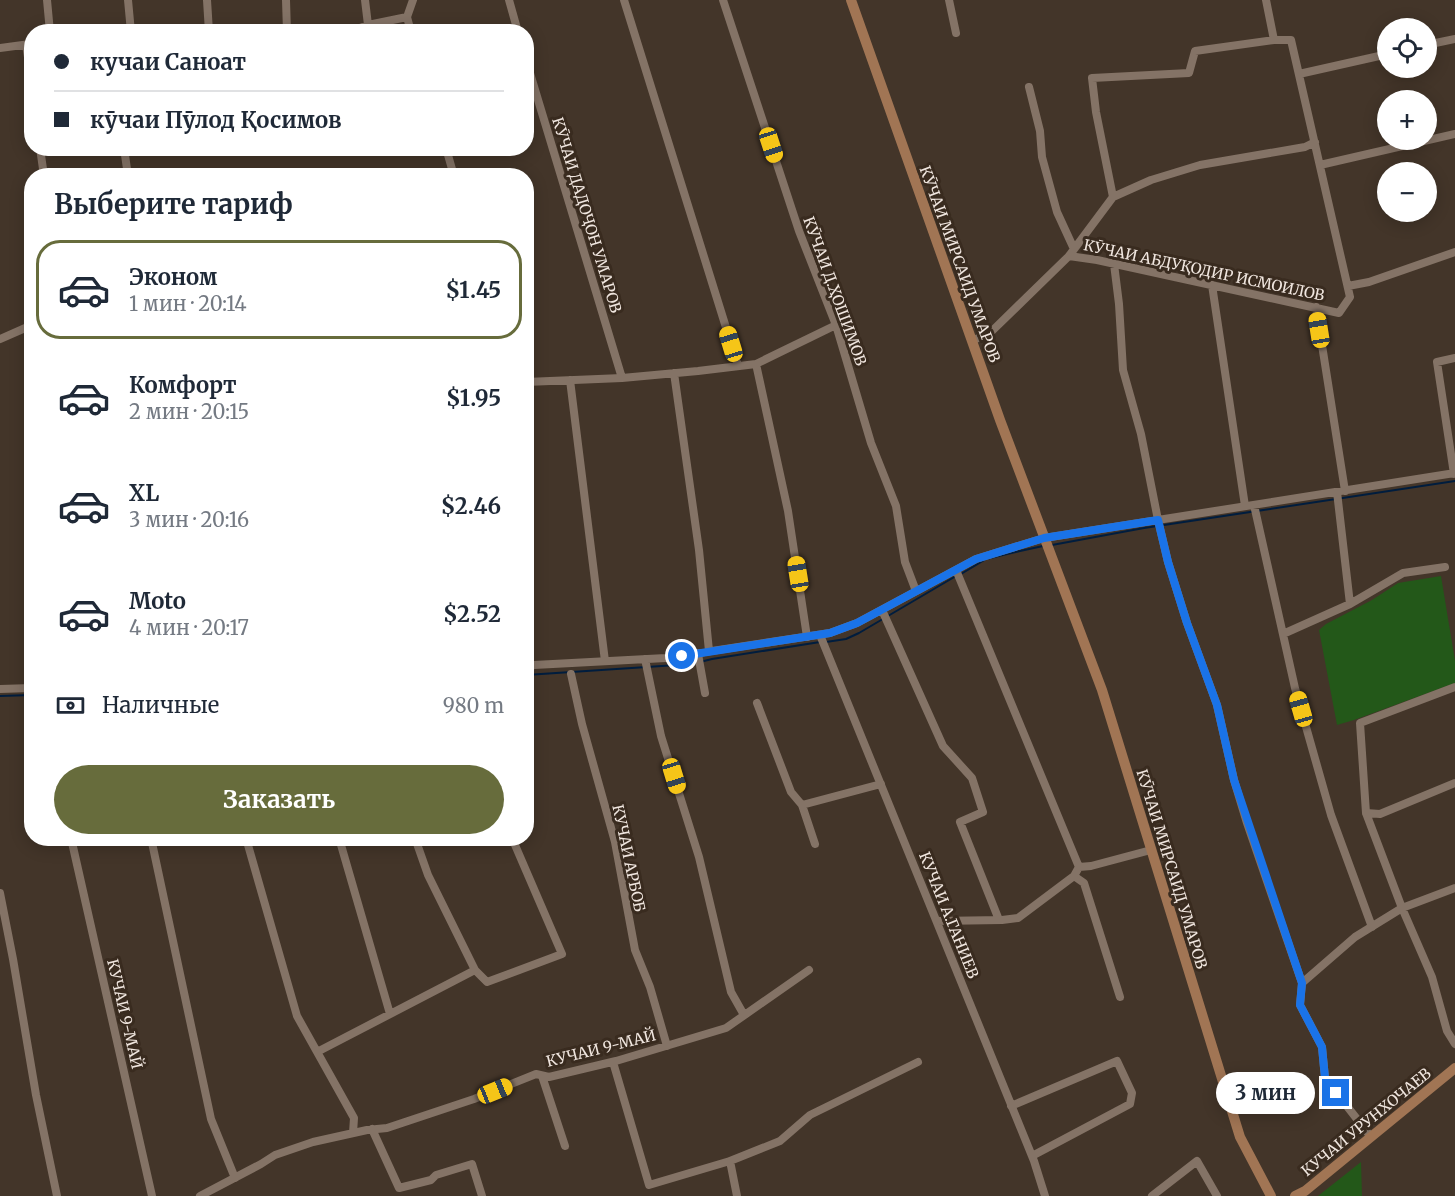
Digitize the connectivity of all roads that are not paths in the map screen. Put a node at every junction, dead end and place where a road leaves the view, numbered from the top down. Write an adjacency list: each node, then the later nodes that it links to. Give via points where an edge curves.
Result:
1 (47, 0): 14 (street)
2 (128, 0): 15 (street)
3 (207, 0): 16 (street)
4 (286, 0): 17 (street)
5 (365, 0): 18 (street)
6 (413, 0): 13 (street)
7 (509, 0): 21 (street)
8 (624, 0): 48 (street)
9 (723, 0): 42 (street, КӮЧАИ Д.ҲОШИМОВ, via 799,231)
10 (851, 0): 45 (street, КӮЧАИ МИРСАИД УМАРОВ)
11 (950, 0): 22 (street)
12 (1266, 0): 24 (street)
13 (407, 17): 19 (street); 20 (street)
14 (49, 24)
15 (130, 24)
16 (208, 24)
17 (287, 24)
18 (368, 24)
19 (373, 24)
20 (409, 24)
21 (516, 24)
22 (956, 33)
23 (1455, 39): 25 (street)
24 (1274, 40): 29 (street, КӮЧАИ АБДУҚОДИР ИСМОИЛОВ, via 1291,40); 35 (street, via 1195,51 1189,73 1092,78)
25 (1437, 43)
26 (24, 45): 27 (street)
27 (0, 48)
28 (1377, 56): 29 (street)
29 (1299, 74): 33 (street, КӮЧАИ АБДУҚОДИР ИСМОИЛОВ)
30 (534, 86): 50 (street, КӮЧАИ ДАДОҶОН УМАРОВ)
31 (1029, 87): 36 (street, via 1042,156)
32 (1455, 134): 34 (street)
33 (1315, 142): 34 (street, КӮЧАИ АБДУҚОДИР ИСМОИЛОВ); 35 (street, КӮЧАИ АБДУҚОДИР ИСМОИЛОВ, via 1200,165)
34 (1320, 165): 40 (street, КӮЧАИ АБДУҚОДИР ИСМОИЛОВ)
35 (1113, 197): 36 (street, КӮЧАИ АБДУҚОДИР ИСМОИЛОВ)
36 (1071, 252): 38 (street, КӮЧАИ АБДУҚОДИР ИСМОИЛОВ); 45 (street, КӮЧАИ АБДУҚОДИР ИСМОИЛОВ, via 992,331)
37 (1455, 252): 40 (street, КӮЧАИ АБДУҚОДИР ИСМОИЛОВ)
38 (1114, 264): 39 (street, КӮЧАИ АБДУҚОДИР ИСМОИЛОВ); 57 (street, via 1123,370)
39 (1212, 285): 41 (street, КӮЧАИ АБДУҚОДИР ИСМОИЛОВ); 55 (street)
40 (1348, 286): 41 (street, КӮЧАИ АБДУҚОДИР ИСМОИЛОВ, via 1350,297 1339,313)
41 (1316, 308): 54 (street)
42 (836, 325): 47 (street); 61 (street, КӮЧАИ Д.ҲОШИМОВ, via 871,443 896,506 905,562)
43 (24, 328): 44 (street)
44 (0, 339)
45 (972, 341): 58 (street, КӮЧАИ МИРСАИД УМАРОВ)
46 (1455, 358): 53 (street, via 1437,362)
47 (756, 364): 48 (street); 65 (street, via 788,511)
48 (738, 366): 49 (street)
49 (674, 374): 50 (street); 67 (street)
50 (622, 378): 51 (street)
51 (570, 380): 52 (street); 69 (street)
52 (534, 382)
53 (1455, 473): 54 (street)
54 (1341, 491): 56 (street); 62 (street)
55 (1245, 506): 56 (street); 57 (street)
56 (1255, 509): 64 (street)
57 (1159, 524): 58 (street); 100 (street, via 1187,623 1217,705 1234,780)
58 (1046, 543): 60 (street, via 976,559); 89 (street, КӮЧАИ МИРСАИД УМАРОВ, via 1102,690)
59 (1445, 567): 62 (street, via 1403,573)
60 (958, 573): 61 (street); 90 (street)
61 (916, 591): 63 (street)
62 (1350, 604): 64 (street)
63 (884, 615): 66 (street, via 830,633); 95 (street, via 943,746 972,778 983,812 960,822)
64 (1283, 634): 97 (street, via 1331,815)
65 (807, 637): 66 (street); 67 (street)
66 (822, 640): 79 (street, КУЧАИ А.ГАНИЕВ)
67 (709, 651): 68 (street)
68 (700, 660): 71 (street); 76 (street)
69 (605, 661): 70 (street); 71 (street)
70 (534, 664)
71 (646, 665): 103 (street, via 661,736 699,857 731,992)
72 (571, 674): 105 (street, КУЧАИ АРБОБ, via 615,842 635,950)
73 (1455, 687): 81 (street, via 1360,723)
74 (0, 688): 75 (street)
75 (24, 688)
76 (705, 693)
77 (757, 703): 80 (street, via 791,792)
78 (1455, 783): 81 (street, via 1380,814)
79 (881, 784): 80 (street); 96 (street, КУЧАИ А.ГАНИЕВ)
80 (802, 805): 82 (street)
81 (1366, 813): 94 (street)
82 (815, 844)
83 (73, 846): 120 (street, КУЧАИ 9-МАЙ)
84 (153, 846): 118 (street, via 211,1119)
85 (248, 846): 106 (street, via 297,1016)
86 (341, 846): 102 (street)
87 (418, 846): 98 (street)
88 (515, 846): 98 (street, via 562,954 487,982)
89 (1151, 850): 90 (street); 127 (street, КӮЧАИ МИРСАИД УМАРОВ, via 1240,1137)
90 (1079, 867): 91 (street)
91 (1074, 876): 95 (street, via 1018,918); 101 (street, via 1084,883)
92 (1455, 888): 94 (street)
93 (0, 893): 119 (street)
94 (1402, 908): 97 (street); 104 (street)
95 (999, 920): 96 (street)
96 (937, 921): 111 (street, КУЧАИ А.ГАНИЕВ)
97 (1372, 927): 100 (street)
98 (475, 970): 102 (street)
99 (809, 970): 103 (street, КУЧАИ 9-МАЙ)
100 (1302, 983): 114 (street, via 1300,1005 1322,1047 1325,1078)
101 (1120, 997)
102 (390, 1014): 106 (street)
103 (744, 1015): 105 (street, КУЧАИ 9-МАЙ, via 726,1028)
104 (1455, 1044)
105 (667, 1046): 107 (street, КУЧАИ 9-МАЙ)
106 (317, 1052): 113 (street, via 354,1118)
107 (613, 1062): 110 (street, КУЧАИ 9-МАЙ); 117 (street, via 649,1185)
108 (918, 1062): 117 (street, via 810,1115 780,1141)
109 (1455, 1070): 114 (street, КУЧАИ УРУНХОЧАЕВ)
110 (542, 1076): 112 (street, КУЧАИ 9-МАЙ, via 536,1074 474,1099 387,1128); 115 (street)
111 (1011, 1106): 116 (street, КУЧАИ А.ГАНИЕВ); 116 (street, via 1117,1061 1132,1093 1130,1104)
112 (372, 1129): 113 (street, КУЧАИ 9-МАЙ); 122 (street, via 399,1188 472,1164)
113 (353, 1133): 118 (street, КУЧАИ 9-МАЙ, via 274,1155)
114 (1371, 1137): 128 (street, КУЧАИ УРУНХОЧАЕВ)
115 (565, 1146)
116 (1032, 1156): 124 (street, КУЧАИ А.ГАНИЕВ)
117 (730, 1161): 123 (street)
118 (235, 1178): 121 (street, КУЧАИ 9-МАЙ)
119 (57, 1196)
120 (153, 1196)
121 (200, 1196)
122 (482, 1196)
123 (737, 1196)
124 (1045, 1196)
125 (1152, 1196): 126 (street, via 1197,1161)
126 (1217, 1196)
127 (1271, 1196)
128 (1295, 1196)

